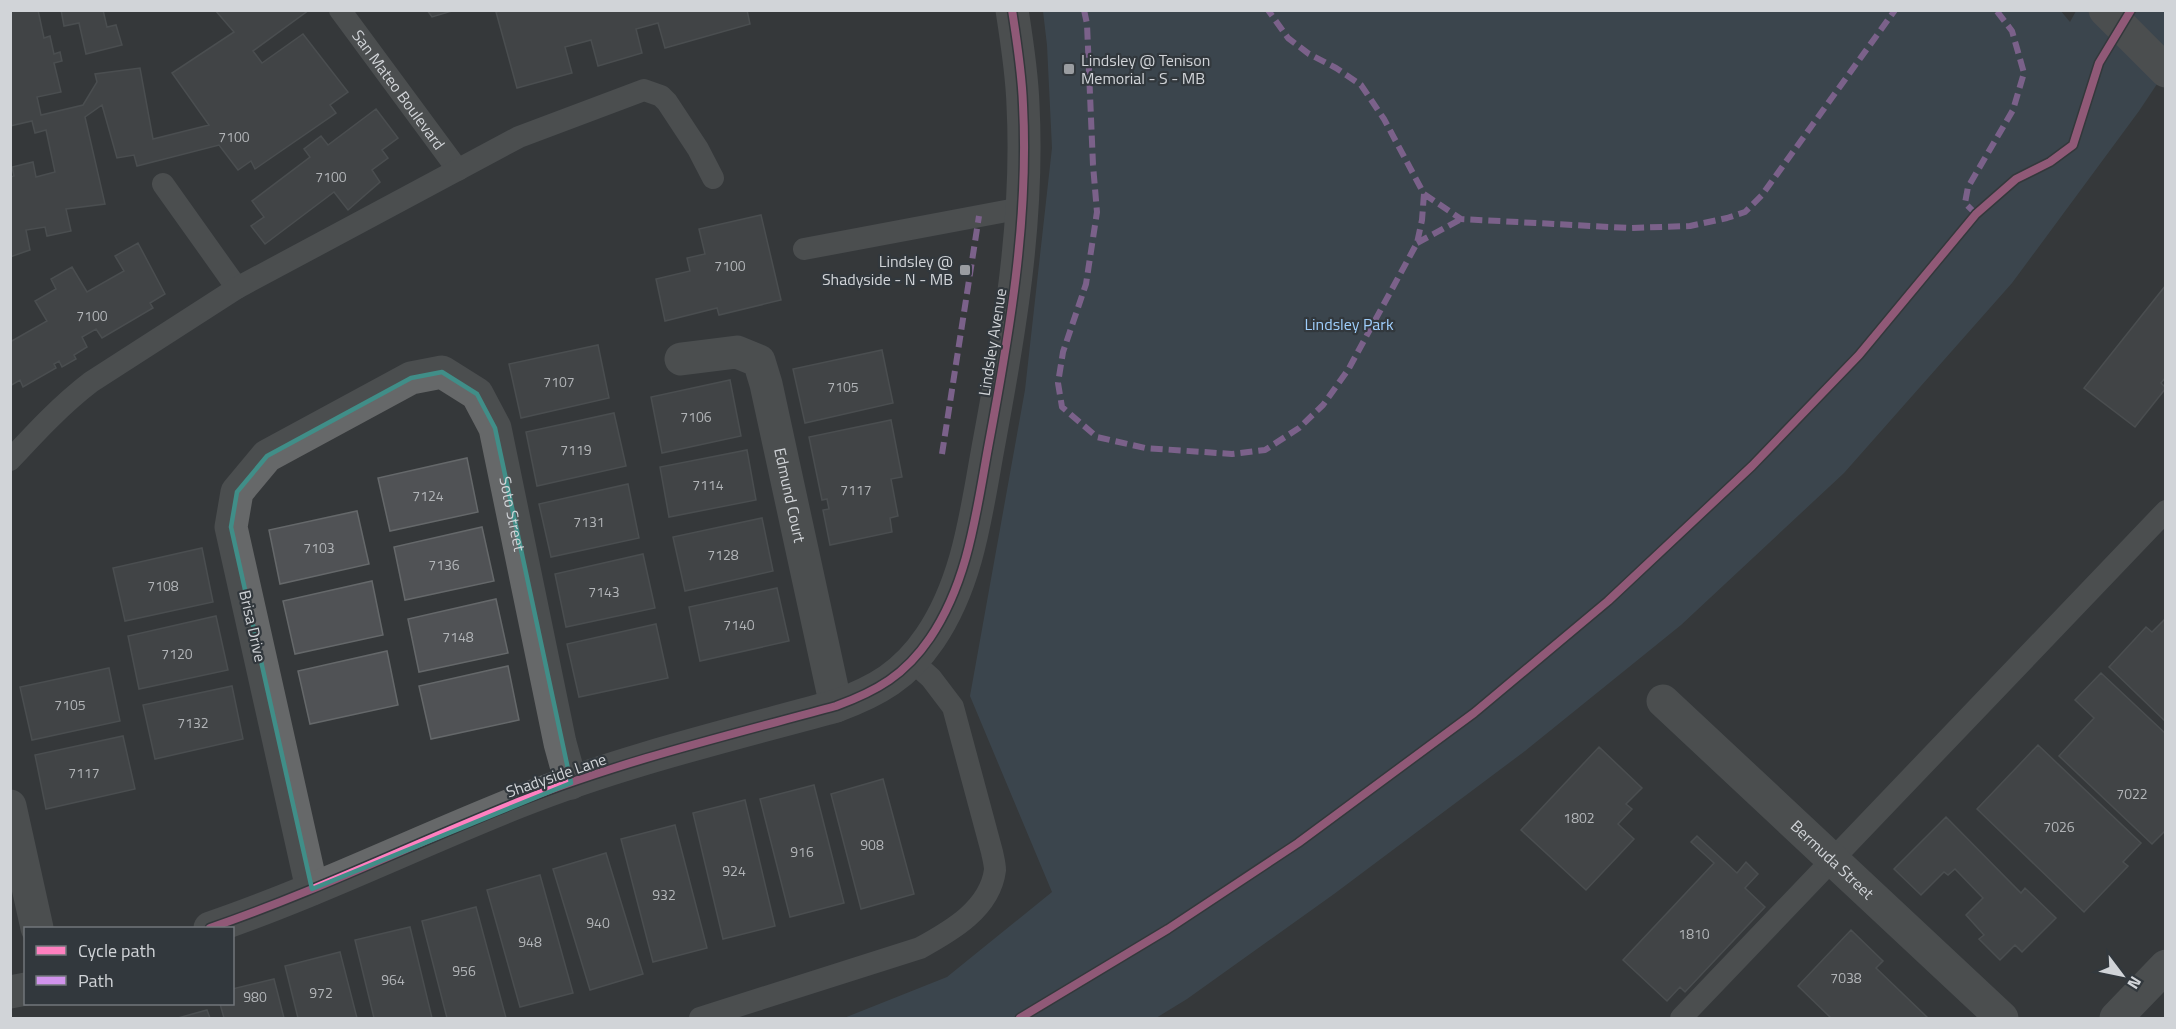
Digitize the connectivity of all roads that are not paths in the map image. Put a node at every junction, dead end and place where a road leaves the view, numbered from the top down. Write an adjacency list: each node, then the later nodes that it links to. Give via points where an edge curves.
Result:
1 (340, 10): 5 (lane, San Mateo Boulevard)
2 (1012, 10): 8 (street, Lindsley Avenue, via 1023,106)
3 (2113, 18): 4 (street)
4 (2166, 70)
5 (458, 170): 6 (lane, via 519,136 644,90 667,102); 10 (lane)
6 (713, 178)
7 (163, 184): 10 (lane)
8 (1022, 208): 9 (lane); 15 (street, Lindsley Avenue, via 1007,348 967,557 949,605)
9 (804, 249)
10 (237, 288): 13 (lane, via 91,382)
11 (681, 359): 17 (street, Edmund Court, via 737,352 759,361)
12 (342, 415): 18 (street, Soto Street, via 411,378 441,372 477,394 495,428); 21 (street, Brisa Drive, via 267,456 237,492 231,527)
13 (10, 460)
14 (2166, 512): 20 (lane)
15 (912, 662): 17 (street, Shadyside Lane, via 886,684); 25 (lane, via 931,678 953,707 995,869 985,898 948,933 920,948)
16 (1664, 700): 20 (street, Bermuda Street)
17 (836, 706): 18 (street, Shadyside Lane, via 670,750)
18 (571, 783): 21 (street, Shadyside Lane, via 519,801)
19 (10, 806): 22 (street)
20 (1833, 861): 26 (lane); 27 (street, Bermuda Street)
21 (312, 889): 23 (street, Shadyside Lane)
22 (37, 927)
23 (213, 927)
24 (2166, 966): 28 (street)
25 (700, 1018)
26 (1681, 1018)
27 (2002, 1018)
28 (2116, 1018)

